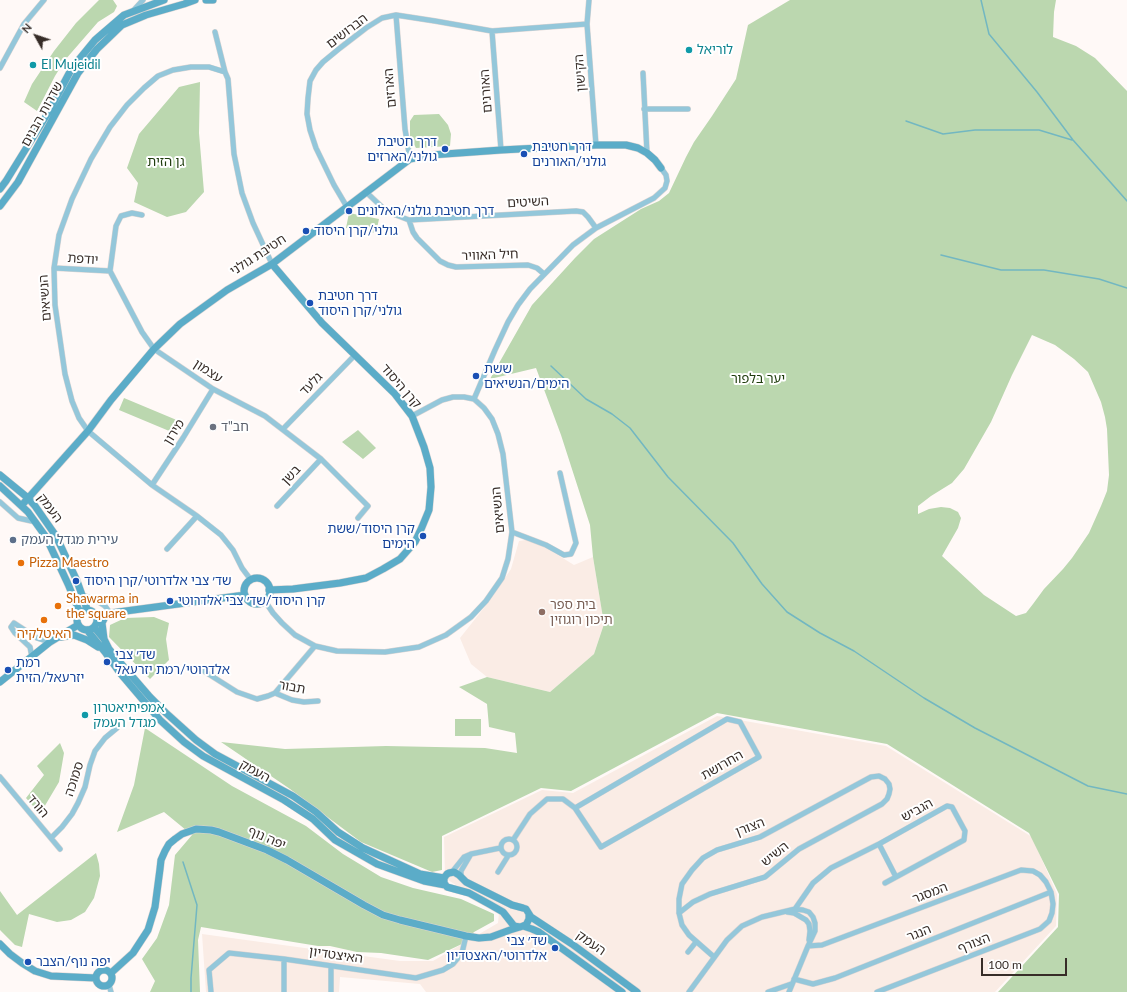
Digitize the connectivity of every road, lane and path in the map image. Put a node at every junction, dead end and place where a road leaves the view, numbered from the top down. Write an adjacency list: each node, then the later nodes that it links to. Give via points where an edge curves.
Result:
1 (44, 0): 13 (street, via 24,24)
2 (143, 0): 8 (street)
3 (164, 0): 8 (main road, שדרות הבנים)
4 (195, 0): 25 (main road, שדרות הבנים, via 122,25 97,49 78,73 18,182)
5 (206, 0): 6 (main road)
6 (213, 0)
7 (589, 0): 10 (street, הקישון)
8 (133, 11): 23 (main road, שדרות הבנים, via 124,15 95,40 72,68 48,113)
9 (396, 15): 11 (street, הברושים); 21 (street, הארזים, via 405,129); 26 (street, הברושים, via 382,18 366,28 323,62 310,81 307,114 310,130 316,148)
10 (587, 24): 11 (street, הברושים); 18 (street, הקישון)
11 (492, 31): 19 (street, האורנים)
12 (215, 32): 14 (street)
13 (0, 68)
14 (225, 72): 30 (street, via 228,79 234,154 242,193); 31 (street, הנשיאים, via 209,67 173,70 158,76 127,106 110,127 91,159 72,199 59,235)
15 (643, 73): 16 (street)
16 (644, 108): 17 (street); 20 (street)
17 (688, 109)
18 (596, 145): 19 (main road, חטיבת גולני); 20 (main road, חטיבת גולני, via 626,145)
19 (501, 150): 21 (main road, חטיבת גולני)
20 (647, 153): 22 (main road, חטיבת גולני)
21 (410, 159): 24 (main road, חטיבת גולני)
22 (661, 168): 29 (street, via 666,175 665,188 654,198)
23 (0, 189)
24 (366, 192): 26 (main road, חטיבת גולני); 28 (street, השיטים, via 383,208)
25 (0, 206)
26 (347, 207): 30 (main road, חטיבת גולני)
27 (142, 215): 32 (street, via 132,213 121,216 116,226)
28 (409, 220): 29 (street, השיטים, via 576,211 583,212); 33 (street, חיל האוויר, via 417,238 440,261 448,265 528,265)
29 (596, 228): 33 (street, via 573,245)
30 (272, 264): 34 (main road, חטיבת גולני, via 205,305); 35 (main road, קרן היסוד, via 322,323)
31 (54, 268): 32 (street, יודפת); 40 (street, הנשיאים, via 55,305 65,374 72,401)
32 (110, 271): 34 (street, עצמון, via 142,332)
33 (544, 274): 37 (street, via 530,289 508,322)
34 (154, 349): 36 (street, עצמון); 40 (main road, חטיבת גולני)
35 (355, 355): 38 (main road, קרן היסוד, via 395,394); 39 (street, גלעד)
36 (213, 389): 39 (street, עצמון, via 265,416); 45 (street, מירון)
37 (474, 399): 38 (street, via 464,397 442,400); 54 (street, הנשיאים, via 492,419 498,434 503,454)
38 (412, 416): 57 (main road, קרן היסוד, via 430,468 431,487 429,510 414,542 400,559 366,578)
39 (284, 429): 41 (street, עצמון)
40 (88, 431): 45 (street, הנשיאים); 47 (main road, חטיבת גולני)
41 (321, 459): 50 (street, בשן); 52 (street, עצמון, via 368,506)
42 (560, 473): 54 (street, via 576,543 571,554 564,555)
43 (0, 475): 44 (main road, העמק)
44 (8, 483): 46 (street); 47 (main road, העמק)
45 (152, 485): 51 (street, הנשיאים)
46 (1, 489): 49 (main road, העמק)
47 (28, 498): 49 (main road, חטיבת גולני); 58 (main road, העמק, via 56,536)
48 (0, 502): 53 (street, via 18,518)
49 (22, 505): 53 (main road, העמק)
50 (277, 506)
51 (197, 516): 55 (street); 56 (street, הנשיאים, via 221,535)
52 (358, 518)
53 (36, 522): 62 (main road, העמק, via 47,539)
54 (512, 532): 70 (street, הנשיאים, via 502,578 471,617 446,635 419,648 385,652 337,652)
55 (167, 549)
56 (251, 580): 57 (main road, via 263,580); 59 (main road, via 244,588)
57 (269, 590): 60 (main road)
58 (82, 595): 61 (main road, העמק); 63 (street, via 94,598 105,606)
59 (244, 595): 60 (main road, via 251,603); 63 (main road)
60 (265, 601): 70 (street, הנשיאים, via 295,635)
61 (87, 609): 62 (main road); 64 (main road)
62 (80, 613): 65 (main road)
63 (108, 613): 64 (main road); 68 (main road, via 102,623)
64 (96, 615): 66 (main road, via 98,622)
65 (78, 625): 66 (main road); 67 (main road)
66 (91, 629): 68 (main road, העמק); 71 (main road, העמק)
67 (59, 637): 69 (main road); 71 (main road, via 74,635 88,640)
68 (104, 639): 92 (main road, העמק, via 118,660 150,697 216,754 294,796 338,832 364,848 420,874)
69 (50, 642): 72 (main road); 72 (street, via 37,638 14,623 11,627 14,633 30,647)
70 (315, 646): 75 (street)
71 (105, 652): 92 (main road, העמק, via 160,720 202,756 284,800 313,820 335,840 377,864 424,881)
72 (32, 657): 74 (main road)
73 (199, 668): 75 (street, תבור, via 237,692 257,699)
74 (0, 682)
75 (275, 693): 76 (street, תבור, via 292,700)
76 (318, 701)
77 (117, 728): 81 (street, סמוכה, via 105,738 95,752 78,803)
78 (0, 777): 81 (street, הורד)
79 (882, 804): 97 (street, השיש, via 799,848 765,876 710,894 693,902); 97 (street, הצורן, via 889,794 889,784 879,776 871,777 760,837 717,850 703,858 682,884)
80 (575, 808): 80 (street, החרושת, via 727,720 740,722 759,757 601,847); 82 (street, החרושת, via 563,799 547,799 530,814)
81 (51, 838): 85 (street, הורד)
82 (513, 840): 84 (street, via 506,840); 87 (street, via 517,850)
83 (878, 844): 91 (street); 91 (street, הגביש, via 947,806 952,807 965,831 964,840); 95 (street, הגביש, via 831,868 813,883)
84 (500, 848): 86 (street); 87 (street)
85 (60, 849)
86 (471, 854): 88 (street, via 464,857); 90 (street)
87 (508, 856): 89 (street)
88 (452, 872): 90 (main road, העמק); 92 (main road, via 447,874)
89 (498, 872)
90 (460, 877): 98 (main road, העמק, via 512,905 523,908)
91 (896, 877): 93 (street, הגביש)
92 (445, 882): 99 (main road, העמק, via 449,888 469,893 503,912)
93 (885, 883)
94 (1050, 892): 105 (street, המסגר, via 1040,875 1033,871 1021,870 822,945); 112 (street, הנגר, via 835,978 813,984); 123 (street, הצורף, via 1052,912 1040,929)
95 (795, 909): 96 (street); 105 (street, via 809,912 815,922 815,931)
96 (785, 912): 105 (street, via 794,913 809,924); 107 (street, via 762,917 742,926)
97 (679, 913): 103 (street, הצורן, via 682,925)
98 (529, 915): 100 (main road, via 528,922); 119 (main road, העמק)
99 (509, 920): 100 (main road, העמק, via 514,926); 102 (main road, via 503,930)
100 (522, 927): 102 (main road, יפה נוף); 118 (main road, העמק, via 539,932)
101 (466, 936): 102 (main road, יפה נוף); 109 (street, האיצטדיון, via 462,953 453,964 443,970 416,978); 110 (main road, יפה נוף, via 389,917 364,906 269,851 218,832 196,829 182,834 169,844 161,860 155,907 148,930 133,953)
102 (491, 937)
103 (696, 942): 106 (street); 107 (street, הצורן)
104 (0, 944): 111 (main road, via 35,971 51,976)
105 (808, 946): 112 (street)
106 (688, 952)
107 (714, 957): 120 (street)
108 (284, 959): 109 (street, האיצטדיון); 115 (street, האיצטדיון, via 229,953 209,970); 116 (street)
109 (331, 966): 117 (street)
110 (110, 973): 111 (main road, via 101,970); 114 (main road)
111 (96, 978): 114 (main road, via 101,986)
112 (794, 979): 113 (street)
113 (791, 984): 121 (street); 122 (street)
114 (110, 988)
115 (211, 992)
116 (284, 992)
117 (331, 992)
118 (622, 992)
119 (637, 992)
120 (689, 992)
121 (768, 992)
122 (789, 992)
123 (877, 992)

